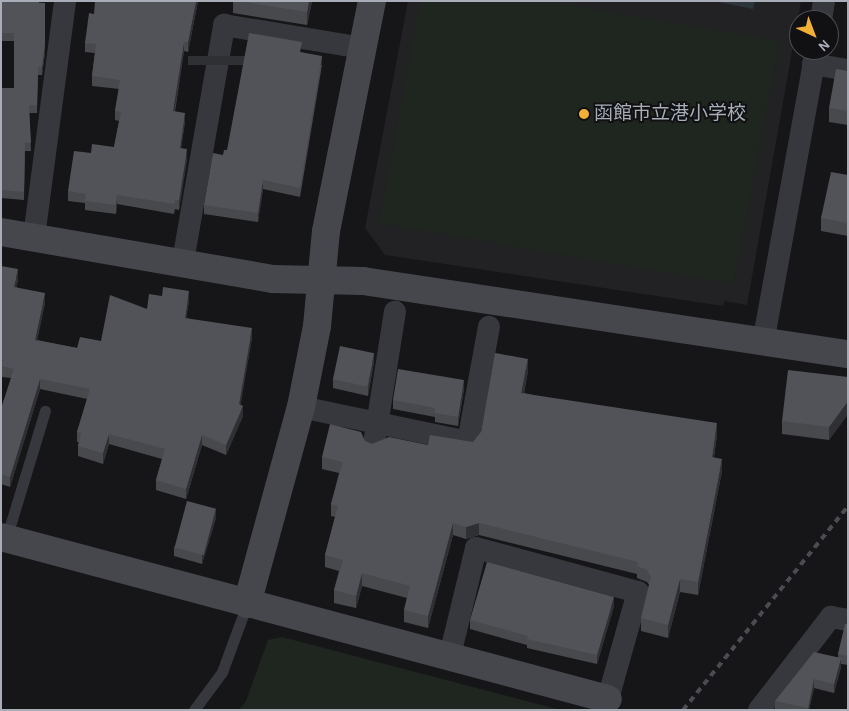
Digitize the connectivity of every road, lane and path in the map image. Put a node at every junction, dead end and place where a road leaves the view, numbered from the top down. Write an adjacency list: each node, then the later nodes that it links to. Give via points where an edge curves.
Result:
1 (65, 1): 8 (street)
2 (372, 1): 3 (street)
3 (363, 48): 9 (street, via 224,25); 10 (street, via 326,231)
4 (813, 60): 13 (street)
5 (822, 60): 6 (street)
6 (848, 70)
7 (1, 232): 8 (street)
8 (34, 236): 9 (street)
9 (182, 261): 10 (street, via 273,279)
10 (322, 278): 13 (street, via 363,281); 15 (street)
11 (395, 312): 17 (street)
12 (489, 327): 17 (street, via 468,442)
13 (763, 343): 14 (street)
14 (848, 354)
15 (301, 406): 17 (street); 20 (street)
16 (45, 411): 19 (lane)
17 (378, 421): 18 (street)
18 (374, 444)
19 (4, 538): 20 (street)
20 (247, 604): 22 (street); 24 (lane, via 222,672)
21 (848, 620): 25 (street, via 831,617)
22 (450, 655): 23 (street); 23 (street, via 476,548 638,592)
23 (608, 699)
24 (194, 710)
25 (759, 710)

